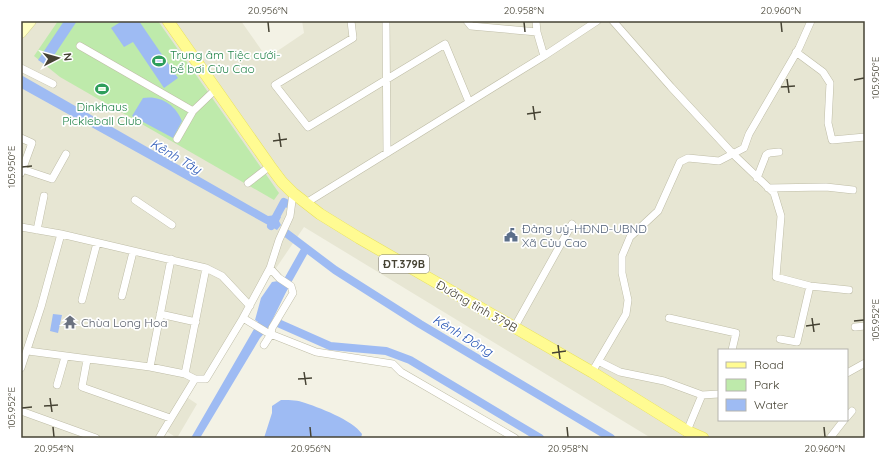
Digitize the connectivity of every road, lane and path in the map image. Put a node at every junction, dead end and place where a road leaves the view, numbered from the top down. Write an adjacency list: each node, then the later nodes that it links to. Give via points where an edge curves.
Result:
1 (31, 21): 13 (main road)
2 (168, 21): 20 (main road, Đường tỉnh 379B / ĐT.379B)
3 (351, 21): 18 (street, via 352,38 275,85 308,127)
4 (386, 21): 18 (street)
5 (467, 21): 11 (street, via 471,26)
6 (500, 21): 11 (street)
7 (536, 21): 12 (street)
8 (597, 21): 16 (street)
9 (613, 21): 29 (street)
10 (811, 21): 15 (street)
11 (499, 29): 12 (street)
12 (537, 32): 16 (street)
13 (21, 33)
14 (80, 46): 22 (street)
15 (796, 52): 23 (street, via 824,72 830,83 828,123 832,140); 29 (street, via 749,134 744,148)
16 (544, 56): 21 (street)
17 (21, 68): 19 (street)
18 (386, 80): 21 (street, via 445,44); 27 (street)
19 (53, 84)
20 (215, 90): 22 (street); 30 (main road, Đường tỉnh 379B / ĐT.379B)
21 (469, 102): 27 (street)
22 (193, 111): 25 (street)
23 (865, 137)
24 (21, 138): 31 (street, via 32,143)
25 (176, 138)
26 (779, 152): 32 (street, via 766,155)
27 (387, 153): 39 (street)
28 (66, 154): 31 (street, via 52,180)
29 (733, 154): 32 (street); 69 (street, via 719,161 688,158 680,162 658,212 630,237 622,256 622,273 628,300 626,314)
30 (270, 166): 33 (street); 36 (main road, Đường tỉnh 379B / ĐT.379B)
31 (22, 171)
32 (757, 178): 34 (street)
33 (248, 183)
34 (768, 188): 35 (street, via 826,187); 50 (street, via 774,193 781,216 776,277)
35 (853, 190)
36 (293, 193): 39 (main road, Đường tỉnh 379B / ĐT.379B); 49 (street, via 290,216)
37 (44, 196): 43 (street)
38 (135, 200): 41 (street)
39 (306, 203): 61 (main road, Đường tỉnh 379B / ĐT.379B, via 359,238)
40 (572, 224): 61 (street)
41 (172, 225)
42 (21, 227): 43 (street)
43 (37, 230): 44 (street)
44 (61, 234): 45 (street); 66 (street)
45 (97, 243): 46 (street); 53 (street)
46 (133, 252): 47 (street); 52 (street)
47 (171, 259): 48 (street); 55 (street)
48 (206, 268): 54 (street, via 222,276); 58 (street)
49 (270, 268): 54 (street); 62 (street, via 291,286 293,293)
50 (810, 286): 51 (street); 63 (street, via 797,342)
51 (849, 290)
52 (122, 296)
53 (82, 300)
54 (250, 306): 56 (street)
55 (160, 314): 58 (street); 71 (street)
56 (243, 318): 62 (street); 76 (street, via 206,379)
57 (669, 318): 65 (street, via 736,333)
58 (196, 322): 75 (street)
59 (865, 326): 60 (street)
60 (855, 327)
61 (514, 328): 73 (main road, Đường tỉnh 379B / ĐT.379B)
62 (270, 334): 64 (street); 88 (street, via 316,352 393,364 401,372)
63 (780, 339)
64 (264, 345)
65 (732, 349)
66 (28, 351): 67 (street); 72 (street)
67 (65, 357): 68 (street); 77 (street)
68 (88, 360): 71 (street); 83 (street, via 82,387)
69 (600, 362): 73 (street); 79 (street, via 620,372 664,381)
70 (865, 363): 74 (street)
71 (150, 367): 75 (street)
72 (21, 368)
73 (592, 372): 85 (main road, Đường tỉnh 379B / ĐT.379B)
74 (848, 372)
75 (185, 374): 76 (street)
76 (195, 379): 83 (street)
77 (57, 385)
78 (718, 395): 79 (street)
79 (702, 396): 85 (street)
80 (21, 411): 86 (street)
81 (852, 412): 82 (street)
82 (848, 416)
83 (170, 418): 87 (street)
84 (843, 421): 90 (street)
85 (687, 431): 89 (main road, Đường tỉnh 379B / ĐT.379B)
86 (96, 438)
87 (159, 438)
88 (515, 438)
89 (703, 438)
90 (830, 438)

